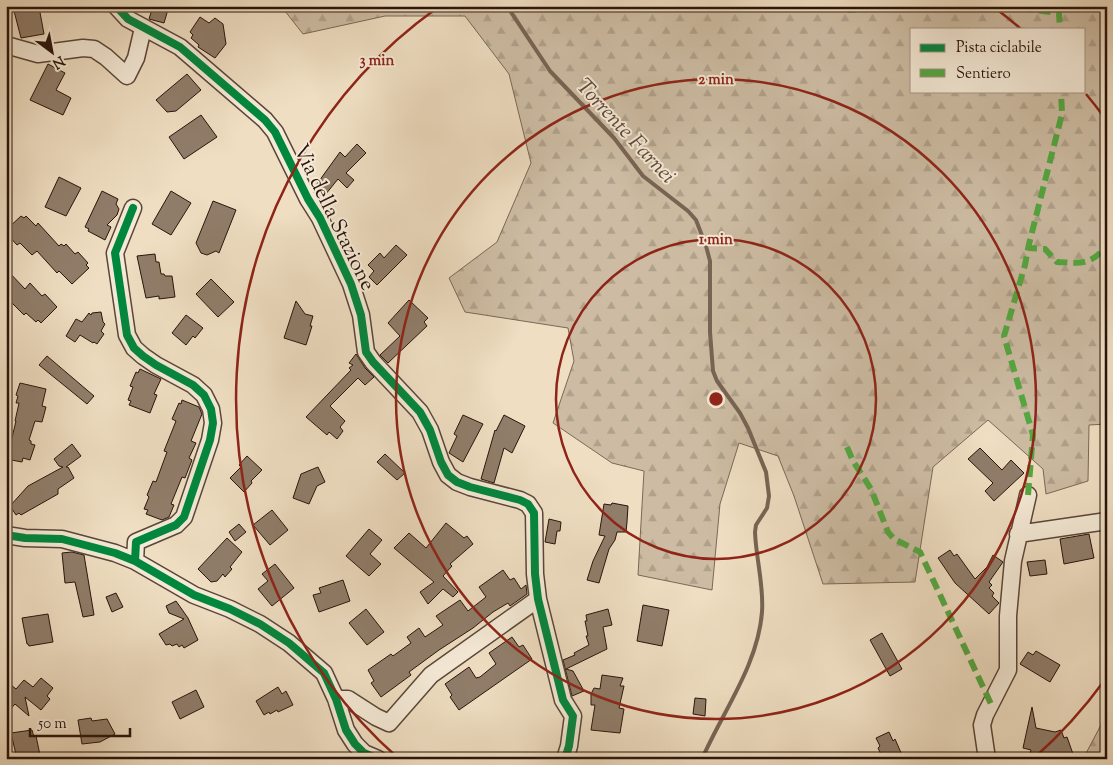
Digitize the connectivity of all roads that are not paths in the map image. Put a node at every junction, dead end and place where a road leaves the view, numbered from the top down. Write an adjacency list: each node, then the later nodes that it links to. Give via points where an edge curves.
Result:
1 (116, 6): 2 (street, Via della Stazione)
2 (143, 28): 3 (street, via 136,58 127,76 94,49 38,54); 10 (street, Via della Stazione, via 180,47 275,132 351,284 361,315 366,352 420,412 448,475 470,487 520,500 528,504 534,513)
3 (6, 45)
4 (133, 208): 9 (street, via 115,253 127,335 143,356 204,395 213,423 184,517 176,525 136,542)
5 (1028, 495): 7 (street)
6 (1107, 521): 7 (street)
7 (1018, 534): 14 (street, via 1008,616 1008,670 982,725)
8 (6, 535): 9 (street, via 62,539)
9 (135, 561): 11 (street, via 179,587 260,624 289,643 324,674)
10 (538, 599): 11 (street, via 431,675 388,723 348,699); 13 (street, Via della Stazione, via 563,700 573,716)
11 (336, 699): 12 (street, via 346,730 355,744 364,753)
12 (378, 759)
13 (565, 759)
14 (987, 759)

